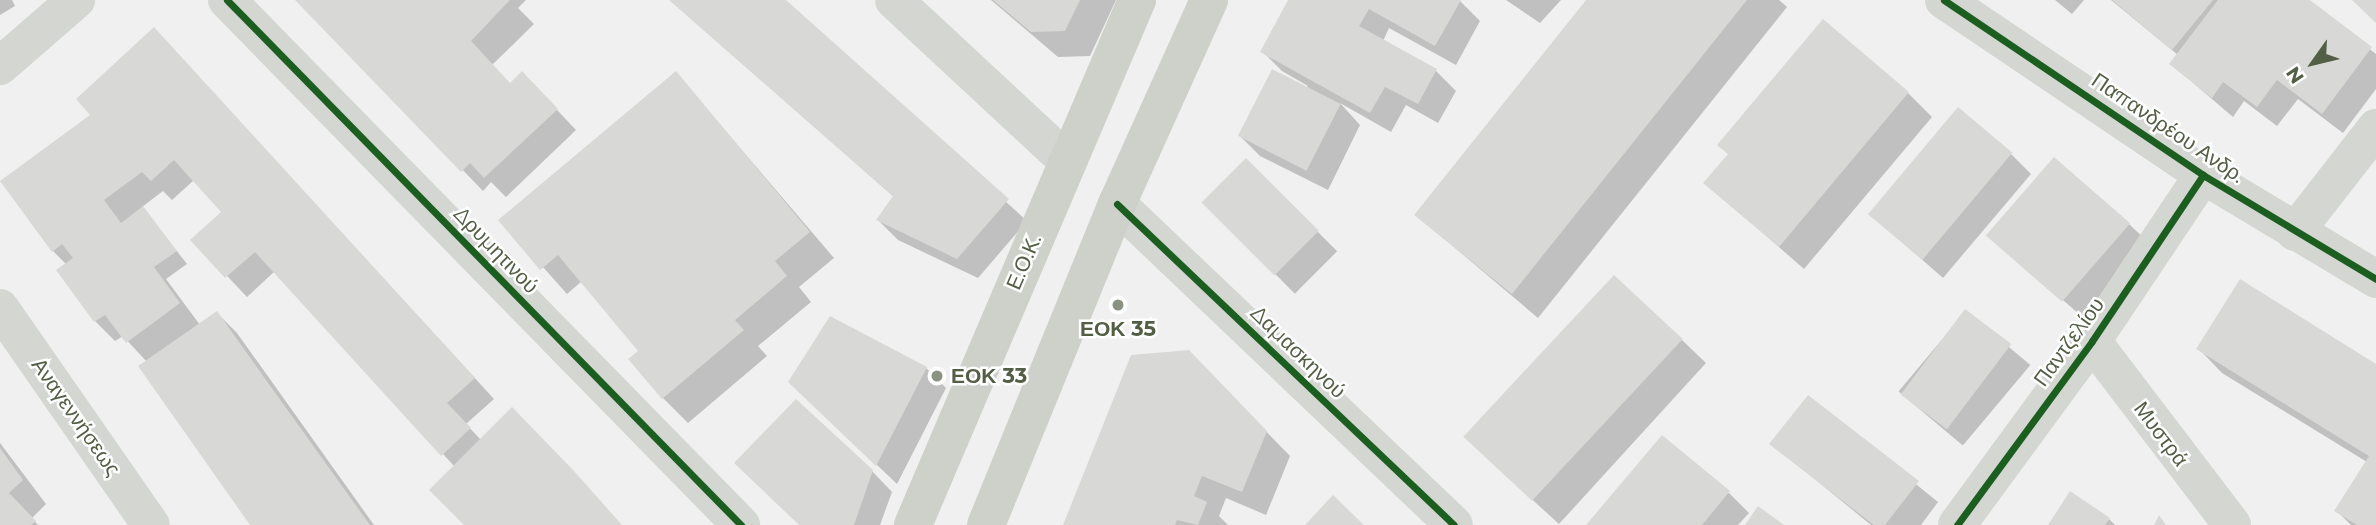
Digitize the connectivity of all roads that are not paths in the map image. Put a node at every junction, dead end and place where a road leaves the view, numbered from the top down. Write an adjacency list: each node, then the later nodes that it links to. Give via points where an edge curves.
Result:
1 (76, 0): 7 (street)
2 (227, 0): 17 (street, Δρυμητινού)
3 (894, 0): 9 (street)
4 (1137, 0): 9 (main road, Ε.Ο.Κ.)
5 (1209, 0): 11 (main road)
6 (1944, 0): 10 (street, Παπανδρέου Ανδρ.)
7 (0, 66)
8 (2376, 128): 12 (street)
9 (1067, 161): 18 (main road, Ε.Ο.Κ.)
10 (2203, 175): 12 (street, Παπανδρέου Ανδρ.); 15 (street, Παντζελίου)
11 (1117, 204): 19 (main road); 20 (street, Δαμασκηνού)
12 (2295, 232): 13 (street, Παπανδρέου Ανδρ.)
13 (2376, 279)
14 (0, 308): 16 (street, Αναγεννήσεως)
15 (2092, 341): 21 (street, Παντζελίου); 22 (street, Μυστρά)
16 (151, 525)
17 (741, 525)
18 (913, 525)
19 (986, 525)
20 (1454, 525)
21 (1957, 525)
22 (2232, 525)

